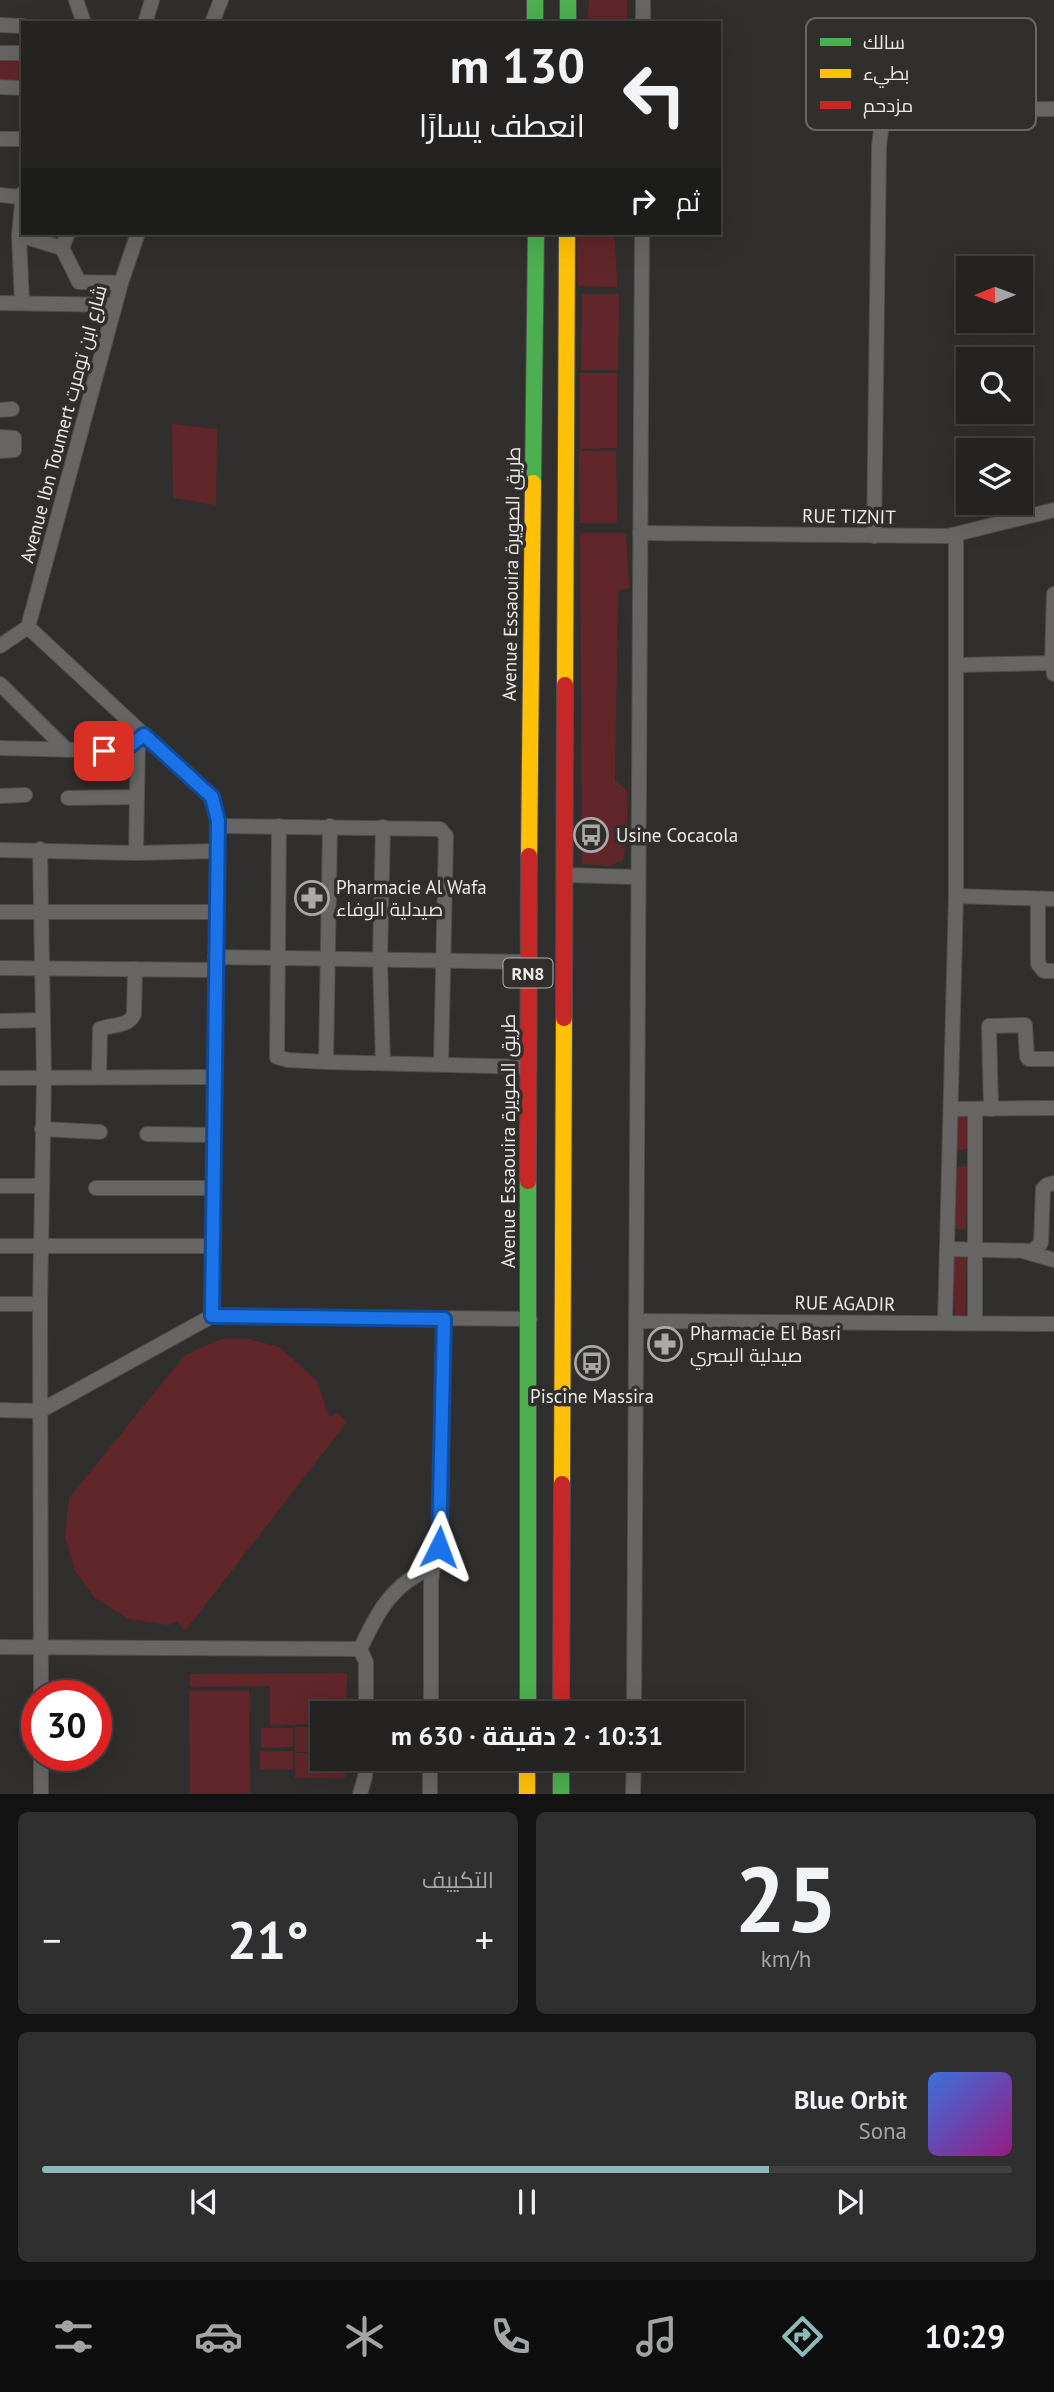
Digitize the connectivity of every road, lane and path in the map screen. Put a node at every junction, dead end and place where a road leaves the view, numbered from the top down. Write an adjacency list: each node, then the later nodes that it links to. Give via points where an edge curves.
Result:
1 (76, 0): 7 (street)
2 (152, 0): 8 (street)
3 (221, 0): 9 (street)
4 (536, 0): 10 (main road)
5 (568, 0): 11 (main road)
6 (643, 0): 12 (street)
7 (82, 21)
8 (146, 21)
9 (213, 21)
10 (535, 21)
11 (568, 21)
12 (643, 21)
13 (0, 25): 14 (street)
14 (21, 26)
15 (0, 53): 16 (street)
16 (21, 53)
17 (0, 87): 18 (street)
18 (21, 88)
19 (1036, 110): 20 (street)
20 (1054, 110)
21 (882, 130): 43 (street)
22 (0, 139): 23 (street)
23 (21, 139)
24 (0, 195): 25 (street)
25 (21, 195)
26 (21, 208): 27 (street)
27 (19, 234): 37 (street)
28 (22, 235): 34 (street)
29 (67, 235): 34 (street)
30 (137, 235): 35 (street, Avenue Ibn Toumert شارع ابن تومرت)
31 (536, 235): 78 (main road, Avenue Essaouira طريق الصويرة / RN8)
32 (567, 235): 66 (main road, RN8)
33 (642, 235): 42 (street)
34 (62, 248): 35 (street, via 79,282)
35 (121, 283): 38 (street, Avenue Ibn Toumert شارع ابن تومرت)
36 (0, 303): 37 (street)
37 (22, 303): 38 (street)
38 (115, 305): 46 (street, Avenue Ibn Toumert شارع ابن تومرت)
39 (0, 438): 40 (street, via 14,438 15,450)
40 (0, 451)
41 (1054, 510): 44 (street, RUE TIZNIT)
42 (640, 533): 43 (street, RUE TIZNIT); 67 (street)
43 (874, 536): 44 (street, RUE TIZNIT)
44 (956, 536): 48 (street)
45 (1054, 594): 49 (street)
46 (28, 627): 47 (street); 51 (street)
47 (3, 641)
48 (957, 665): 49 (street); 68 (street)
49 (1053, 668)
50 (0, 684): 53 (street)
51 (141, 738): 53 (street, via 123,751); 56 (street); 58 (street, via 212,797)
52 (0, 748): 53 (street)
53 (66, 750)
54 (25, 795): 55 (street)
55 (0, 796)
56 (135, 797): 57 (street); 65 (street)
57 (68, 798)
58 (218, 821): 59 (street, via 225,826); 64 (street)
59 (279, 825): 60 (street); 74 (street)
60 (330, 826): 61 (street); 75 (street)
61 (383, 827): 76 (street); 77 (street, via 440,829 446,835)
62 (40, 849): 63 (street); 65 (street); 72 (street)
63 (0, 850)
64 (218, 851): 65 (street); 73 (street)
65 (136, 853)
66 (564, 875): 67 (street); 134 (main road, RN8)
67 (637, 877): 120 (street)
68 (956, 896): 69 (street); 96 (street)
69 (1038, 899): 70 (street); 83 (street, via 1038,964 1044,971)
70 (1054, 899)
71 (0, 912): 72 (street)
72 (42, 912): 73 (street); 81 (street)
73 (216, 912): 79 (street)
74 (277, 958): 75 (street); 79 (street); 87 (street, via 277,1057)
75 (327, 959): 76 (street); 87 (street)
76 (380, 960): 77 (street); 88 (street)
77 (444, 960): 78 (street); 89 (street)
78 (528, 962): 90 (main road, Avenue Essaouira طريق الصويرة / RN8)
79 (215, 964): 82 (street); 92 (street)
80 (0, 968): 81 (street)
81 (43, 968): 82 (street); 84 (street)
82 (135, 969): 91 (street, via 131,1020 100,1029)
83 (1054, 971)
84 (42, 1020): 85 (street); 94 (street)
85 (0, 1021)
86 (1054, 1059): 98 (street, via 1027,1057 1025,1025 989,1026)
87 (326, 1062): 88 (street)
88 (383, 1063): 89 (street)
89 (441, 1064): 90 (street)
90 (527, 1067): 119 (main road, Avenue Essaouira طريق الصويرة / RN8)
91 (99, 1077): 92 (street); 94 (street)
92 (216, 1077): 102 (street)
93 (0, 1078): 94 (street)
94 (44, 1078): 99 (street)
95 (1054, 1108): 98 (street)
96 (951, 1109): 97 (street); 111 (street)
97 (975, 1109): 98 (street); 112 (street)
98 (991, 1109)
99 (42, 1129): 100 (street); 105 (street)
100 (100, 1132)
101 (147, 1134): 102 (street)
102 (214, 1135): 107 (street)
103 (1054, 1184): 113 (street, via 1043,1189 1041,1243 1033,1251)
104 (0, 1186): 105 (street)
105 (42, 1186): 109 (street)
106 (96, 1188): 107 (street)
107 (213, 1188): 110 (street)
108 (0, 1246): 109 (street)
109 (41, 1247): 110 (street); 116 (street)
110 (213, 1247): 117 (street)
111 (948, 1249): 112 (street); 121 (street)
112 (974, 1250): 113 (street); 122 (street)
113 (1025, 1251): 114 (street)
114 (1054, 1260)
115 (0, 1304): 116 (street)
116 (40, 1304): 125 (street)
117 (212, 1316): 118 (street); 125 (street)
118 (444, 1319): 119 (street); 126 (street, via 441,1524)
119 (530, 1319): 133 (main road, Avenue Essaouira طريق الصويرة / RN8)
120 (636, 1321): 121 (street, RUE AGADIR); 135 (street)
121 (945, 1323): 122 (street, RUE AGADIR)
122 (975, 1324): 123 (street, RUE AGADIR)
123 (1054, 1324)
124 (0, 1410): 125 (street)
125 (40, 1411): 128 (street)
126 (433, 1566): 129 (street, via 401,1584); 132 (street)
127 (0, 1647): 128 (street)
128 (41, 1647): 129 (street); 130 (street)
129 (360, 1649): 131 (street, via 366,1662)
130 (41, 1680)
131 (366, 1701)
132 (431, 1701)
133 (528, 1701)
134 (561, 1701)
135 (634, 1701)
136 (41, 1771): 142 (street)
137 (366, 1771): 143 (street)
138 (430, 1771): 144 (street)
139 (527, 1771): 145 (main road)
140 (561, 1771): 146 (main road)
141 (634, 1771): 147 (street)
142 (41, 1794)
143 (360, 1794)
144 (430, 1794)
145 (527, 1794)
146 (561, 1794)
147 (634, 1794)

